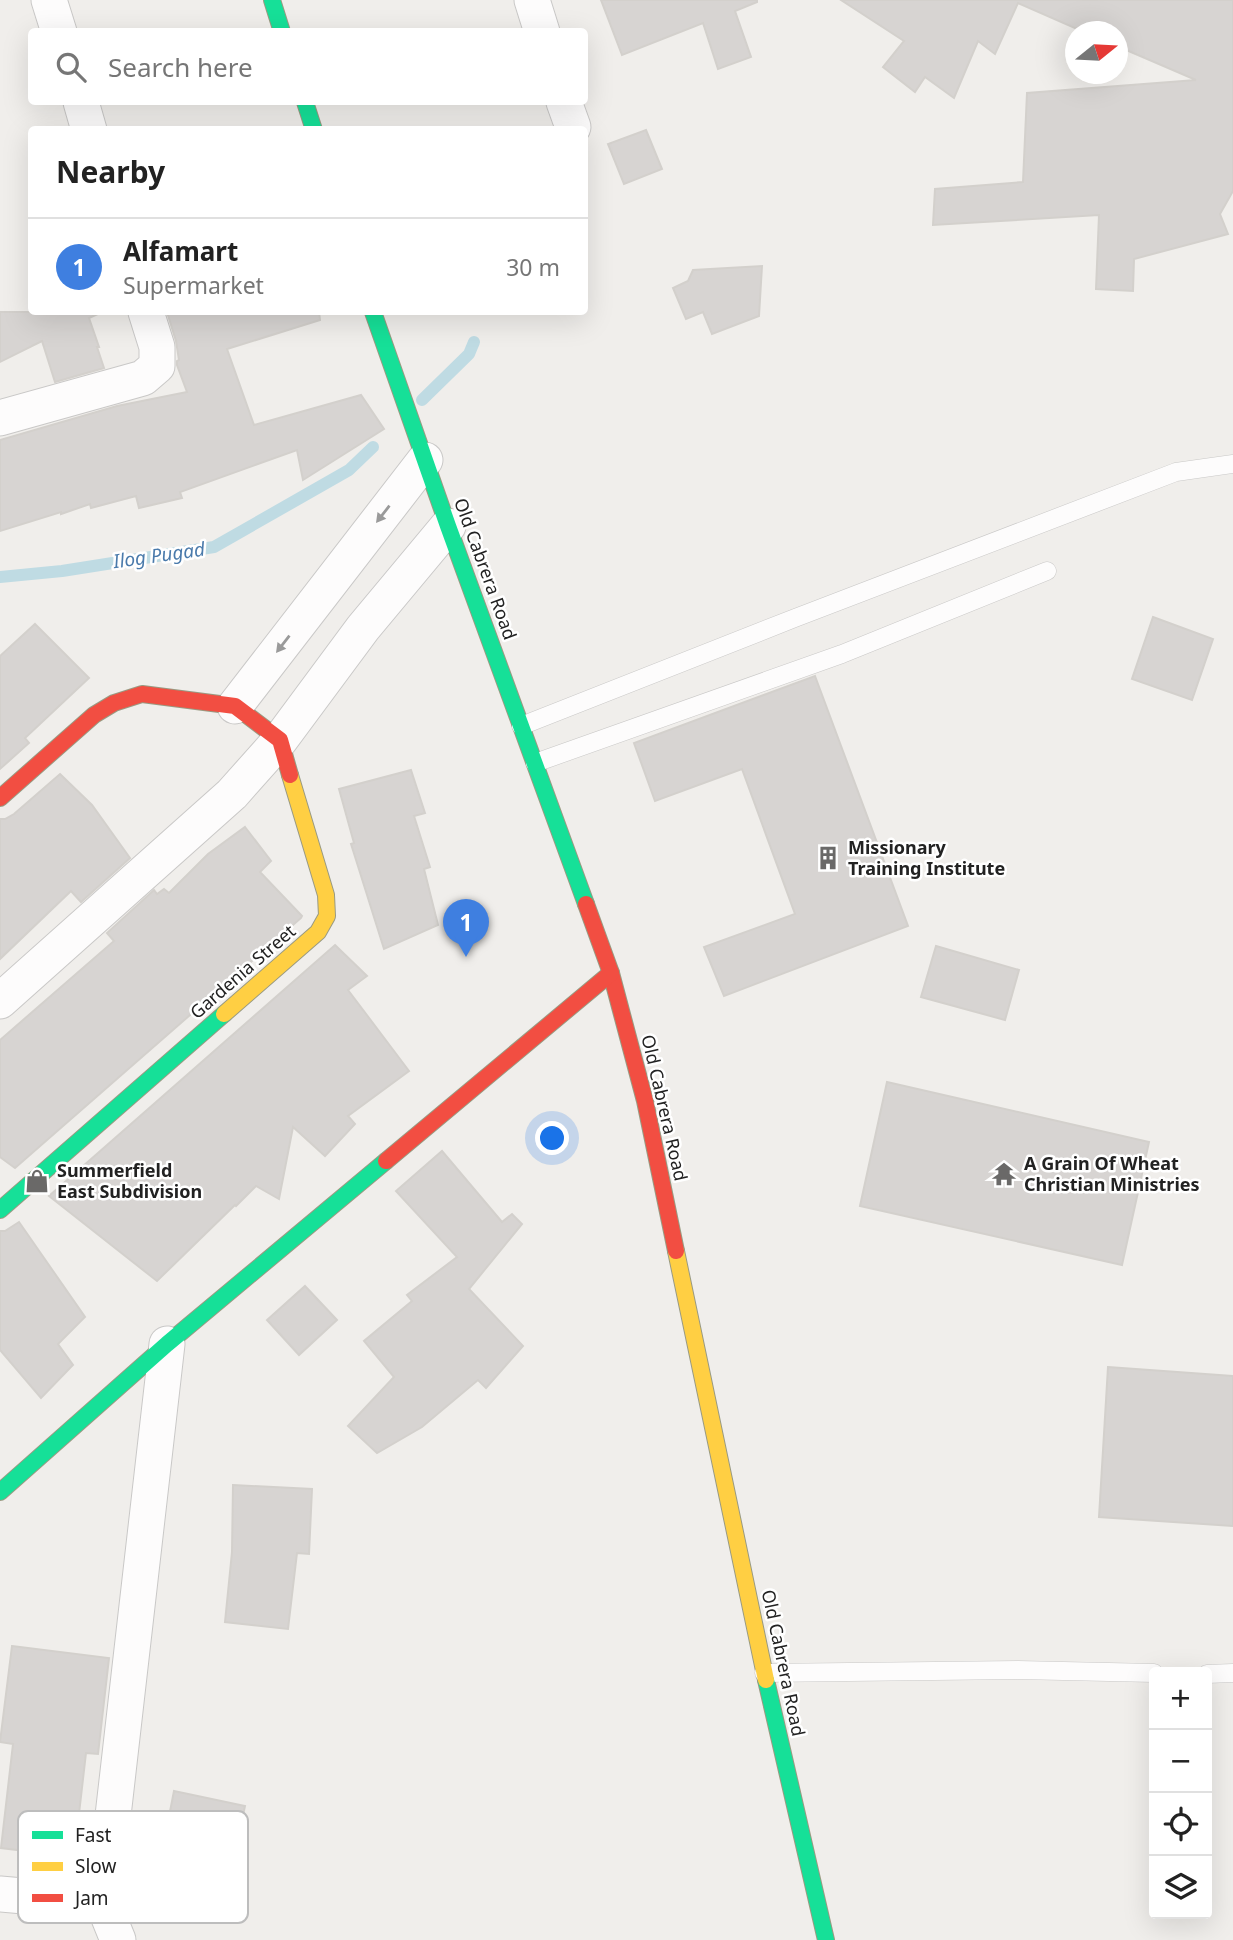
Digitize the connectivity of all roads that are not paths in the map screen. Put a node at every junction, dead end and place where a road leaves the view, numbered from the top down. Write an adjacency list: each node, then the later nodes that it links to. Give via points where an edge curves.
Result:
1 (49, 0): 4 (street)
2 (272, 0): 5 (street)
3 (532, 0): 6 (street)
4 (58, 28)
5 (281, 28)
6 (541, 28)
7 (82, 105): 9 (street)
8 (306, 105): 10 (street)
9 (88, 126)
10 (313, 126)
11 (147, 315): 13 (street, via 157,347 157,366 143,378)
12 (374, 315): 14 (street, Old Cabrera Road)
13 (0, 418)
14 (425, 460): 16 (street, Old Cabrera Road); 18 (street, one-way to 18)
15 (1233, 464): 19 (lane, via 1176,472)
16 (448, 526): 19 (street, Old Cabrera Road); 20 (street, via 363,628)
17 (1047, 571): 21 (lane, via 842,654)
18 (235, 706): 20 (street); 22 (street, via 142,694 114,703 94,715)
19 (521, 726): 21 (street, Old Cabrera Road)
20 (280, 740): 24 (street, via 232,794); 25 (street, Gardenia Street, via 326,895 327,916 318,932)
21 (535, 763): 23 (street, Old Cabrera Road)
22 (0, 798)
23 (611, 973): 26 (street); 28 (street, Old Cabrera Road, via 645,1101)
24 (0, 1001)
25 (0, 1210)
26 (167, 1344): 27 (street); 32 (street)
27 (0, 1492)
28 (764, 1673): 29 (lane); 37 (street, Old Cabrera Road)
29 (1149, 1673)
30 (1233, 1673): 31 (lane)
31 (1212, 1674)
32 (114, 1811)
33 (0, 1894): 34 (street)
34 (18, 1896)
35 (111, 1923): 36 (street)
36 (118, 1940)
37 (827, 1940)

